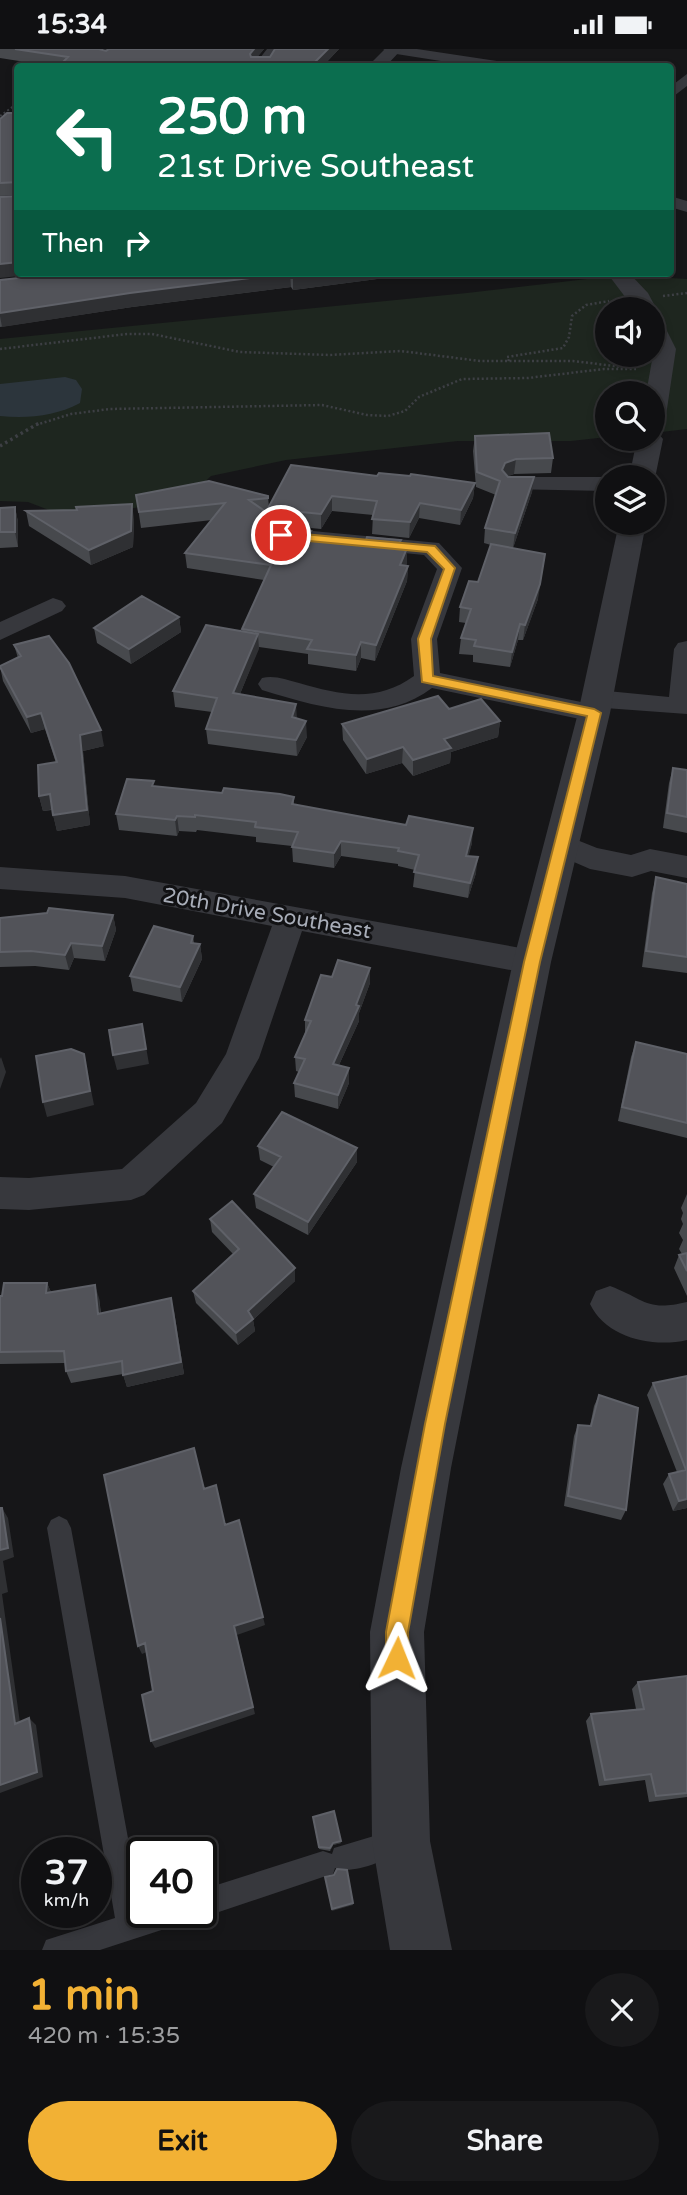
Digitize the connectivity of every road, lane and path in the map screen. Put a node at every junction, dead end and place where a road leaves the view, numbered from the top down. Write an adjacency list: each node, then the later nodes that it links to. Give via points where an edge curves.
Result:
1 (274, 49): 3 (street)
2 (392, 49): 4 (street); 5 (street)
3 (263, 63)
4 (379, 63)
5 (484, 63)
6 (621, 277): 8 (street)
7 (687, 293): 9 (path)
8 (637, 297)
9 (665, 298)
10 (595, 305): 12 (path, via 586,305 572,316 563,348 517,354 508,357)
11 (0, 349): 12 (path, via 152,334 240,352 330,355 401,351 471,361)
12 (509, 361): 13 (path, via 586,362 637,369 462,379 388,416 322,405 110,409 39,423)
13 (0, 446)
14 (514, 484): 15 (street)
15 (595, 484)
16 (281, 535): 21 (street, via 431,548 444,559 450,568 424,639)
17 (631, 535): 23 (street)
18 (53, 606): 19 (street)
19 (0, 632)
20 (687, 649): 23 (street, via 681,707)
21 (427, 679): 22 (street, via 402,696 374,702 330,702); 23 (street)
22 (271, 684)
23 (595, 706): 24 (street)
24 (562, 845): 25 (street, via 590,858 632,866 650,860); 28 (street)
25 (687, 867)
26 (0, 879): 27 (street, 20th Drive Southeast, via 125,887)
27 (291, 916): 28 (street, 20th Drive Southeast); 29 (street, via 242,1058 209,1112 131,1184)
28 (532, 962): 33 (street, via 426,1468 397,1632)
29 (0, 1193)
30 (610, 1304): 31 (street, via 638,1322 662,1328)
31 (687, 1321)
32 (59, 1528): 35 (lane)
33 (401, 1841): 34 (lane); 38 (street)
34 (217, 1899)
35 (126, 1905)
36 (127, 1928): 37 (lane)
37 (56, 1950)
38 (421, 1950)

